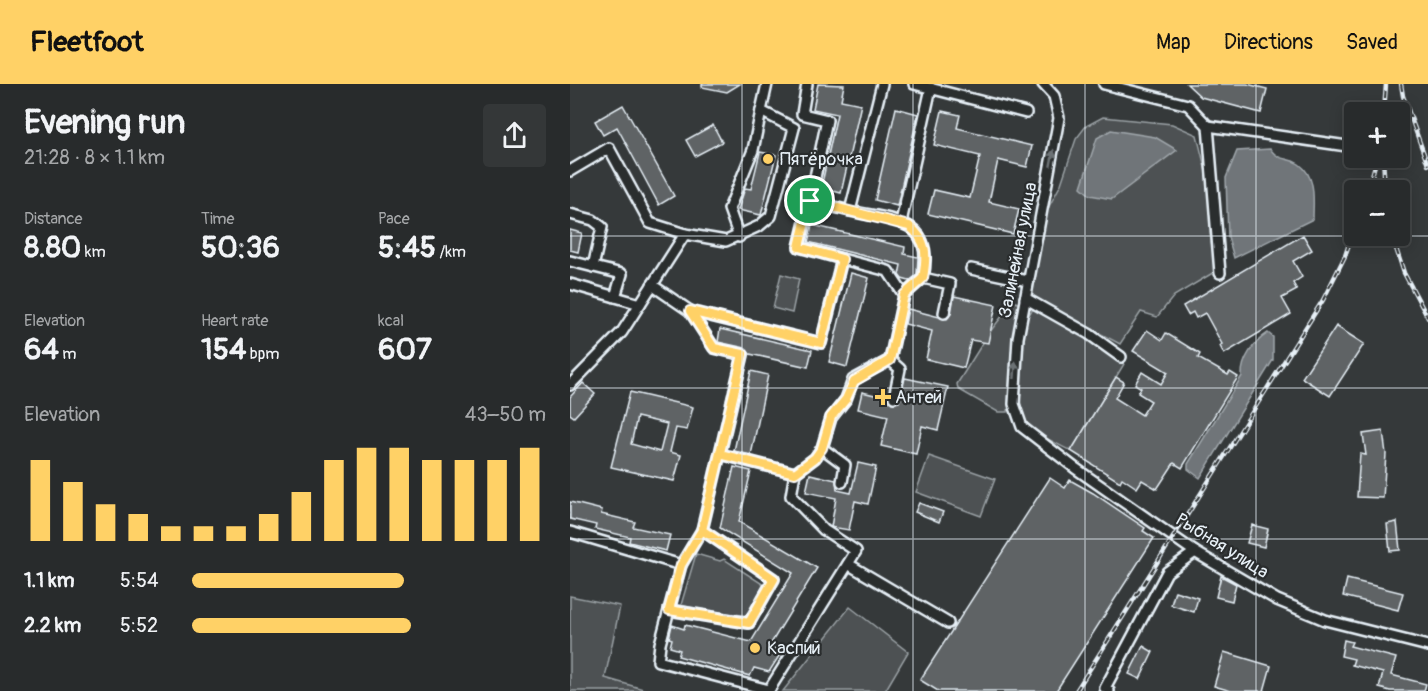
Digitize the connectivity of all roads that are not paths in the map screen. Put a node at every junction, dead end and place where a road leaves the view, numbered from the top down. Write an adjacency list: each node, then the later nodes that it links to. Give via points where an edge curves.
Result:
1 (766, 84): 8 (street)
2 (807, 84): 13 (street, via 802,114 827,120)
3 (882, 84): 14 (street)
4 (915, 84): 7 (street)
5 (1043, 84): 25 (street, Залинейная улица, one-way to 5, via 1058,128 1057,102)
6 (1104, 84): 10 (street, via 1188,105)
7 (931, 88): 9 (street); 16 (street)
8 (761, 111): 18 (street, via 753,150 729,209); 18 (street, via 794,128 771,216)
9 (1026, 112)
10 (1208, 126): 11 (street); 23 (street)
11 (1344, 146)
12 (570, 171): 17 (street, via 609,148 650,223)
13 (810, 201): 14 (street); 19 (street, via 799,247)
14 (850, 211): 16 (street)
15 (570, 214): 21 (street, via 593,220 602,227)
16 (902, 222): 24 (street, via 920,234 926,248)
17 (686, 234): 18 (street, via 726,241); 27 (street)
18 (739, 237)
19 (842, 259): 28 (street, via 888,271); 32 (street, via 821,343)
20 (570, 261): 21 (street)
21 (593, 267): 29 (street, via 622,274)
22 (972, 269): 25 (street)
23 (1220, 273)
24 (923, 278): 28 (street); 33 (street, via 950,284)
25 (1028, 281): 30 (street, Залинейная улица)
26 (570, 284): 29 (street)
27 (652, 285): 31 (street); 32 (street)
28 (904, 295): 35 (street)
29 (615, 297): 31 (street)
30 (1025, 298): 34 (street); 38 (street, Залинейная улица, one-way to 30, via 1014,397)
31 (640, 304): 36 (street, via 610,347)
32 (690, 311): 40 (street, via 714,348 743,354)
33 (944, 313)
34 (1121, 357)
35 (890, 360): 37 (street, via 900,369); 39 (street, via 854,381 831,417)
36 (570, 385)
37 (894, 397)
38 (1022, 427): 45 (street, Рыбная улица)
39 (822, 448): 41 (street); 42 (street, via 845,465)
40 (720, 454): 41 (street); 43 (street)
41 (795, 473): 46 (street, via 790,496 824,530 856,551)
42 (842, 482)
43 (702, 530): 47 (street); 48 (street, via 774,579 749,623)
44 (570, 532): 47 (street)
45 (1195, 552): 50 (street, Рыбная улица, via 1300,610); 51 (street, via 1167,572 1105,688)
46 (848, 564): 48 (street, via 769,690 658,661); 49 (street)
47 (681, 565): 48 (street)
48 (669, 610)
49 (948, 623)
50 (1428, 646)
51 (1109, 691)

